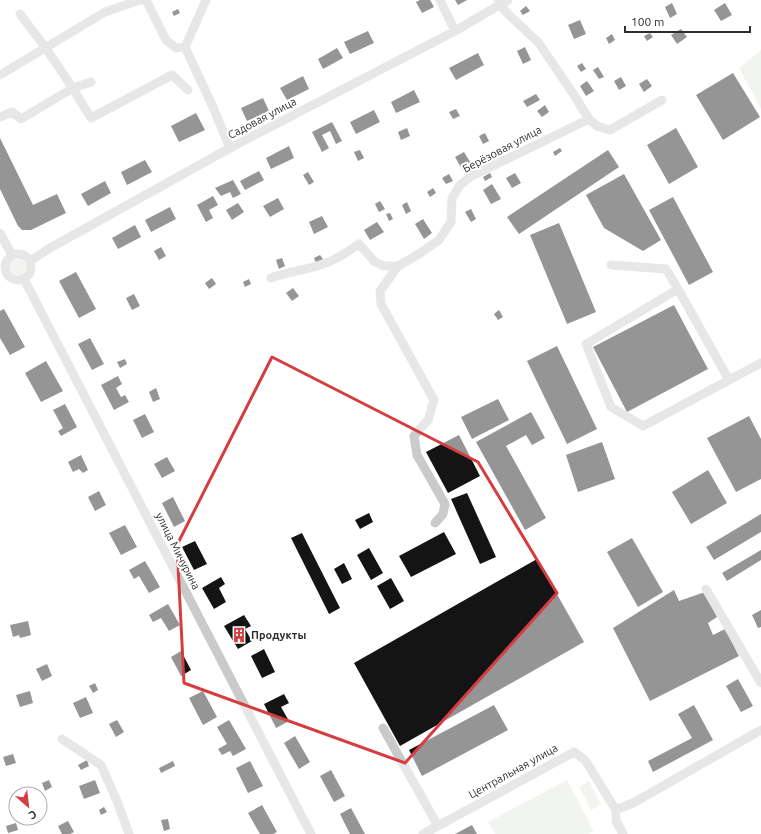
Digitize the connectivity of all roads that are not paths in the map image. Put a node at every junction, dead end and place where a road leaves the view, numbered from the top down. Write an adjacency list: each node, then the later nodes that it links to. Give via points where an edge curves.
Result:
1 (140, 0): 9 (street, via 105,12)
2 (146, 0): 8 (street, via 166,40 176,48)
3 (206, 0): 8 (street)
4 (440, 0): 7 (street)
5 (502, 2): 7 (street, Садовая улица); 16 (street, via 509,15 538,42)
6 (20, 14): 9 (street)
7 (455, 31): 17 (street, Садовая улица)
8 (186, 47): 17 (street)
9 (46, 48): 10 (street); 12 (street)
10 (0, 75)
11 (91, 82): 12 (street)
12 (73, 88): 13 (street, via 91,118 172,75); 15 (street, via 21,119 12,112)
13 (188, 90)
14 (662, 100): 16 (street, via 610,130 597,126)
15 (0, 117)
16 (589, 118): 22 (street, Берёзовая улица, via 470,177 460,185 452,198 451,222 439,240)
17 (230, 148): 20 (street, Садовая улица)
18 (0, 233): 19 (street)
19 (12, 255): 20 (street, via 22,254); 23 (street, via 5,263)
20 (30, 261): 25 (street, via 31,271)
21 (611, 265): 26 (street, via 666,269)
22 (398, 266): 24 (street, via 384,266 375,262 359,244 334,260); 29 (street, via 380,291 381,304 434,400 428,420 414,436 417,454 445,504 443,514)
23 (3, 275): 25 (street, via 14,280)
24 (270, 278)
25 (24, 279): 38 (street, улица Мичурина)
26 (678, 289): 28 (street); 28 (street, via 586,344 611,407 643,426)
27 (761, 364): 28 (street)
28 (729, 380)
29 (435, 523)
30 (706, 589): 31 (street)
31 (761, 683)
32 (383, 728): 36 (street)
33 (761, 730): 35 (street, via 635,802)
34 (62, 739): 37 (street, via 101,765)
35 (616, 810): 36 (street, Центральная улица, via 585,760 574,752); 40 (street, via 616,821)
36 (438, 826): 39 (street, Центральная улица)
37 (128, 834)
38 (311, 834)
39 (423, 834)
40 (623, 834)

